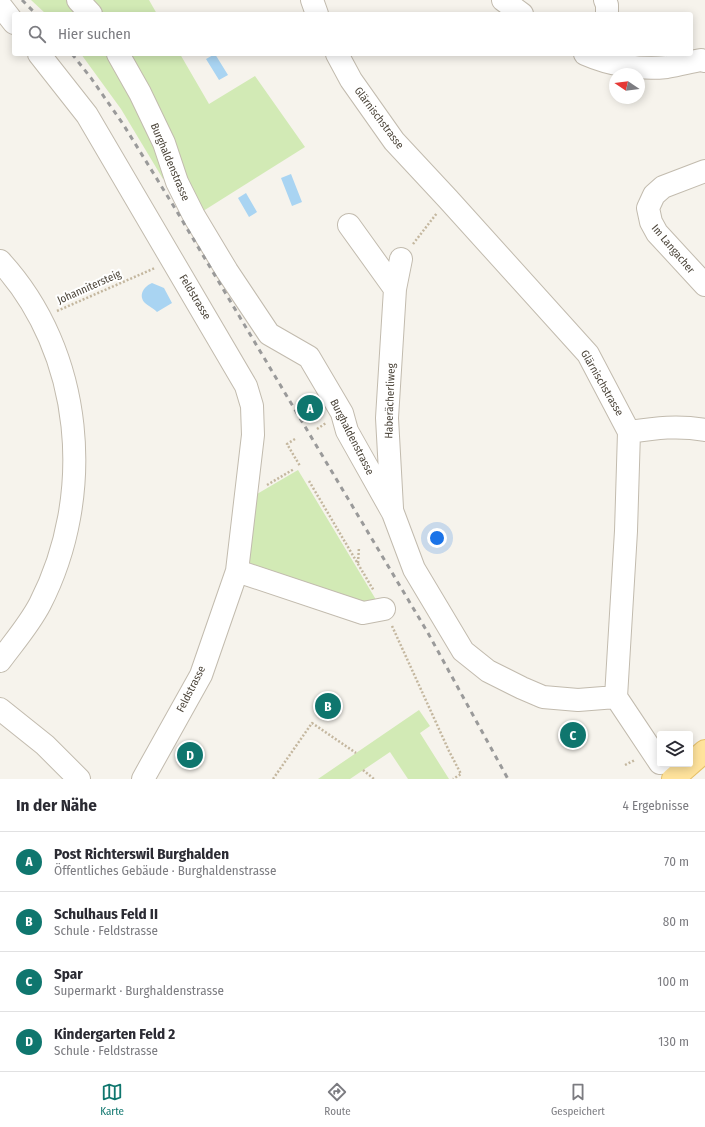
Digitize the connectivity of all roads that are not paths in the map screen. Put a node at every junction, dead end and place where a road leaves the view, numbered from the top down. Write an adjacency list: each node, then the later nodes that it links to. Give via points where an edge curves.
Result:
1 (78, 0): 6 (street)
2 (312, 0): 7 (street)
3 (503, 0): 8 (street)
4 (605, 0): 9 (street)
5 (0, 6): 10 (street)
6 (88, 12)
7 (316, 12)
8 (519, 12)
9 (607, 12)
10 (12, 21)
11 (40, 56): 25 (street, Feldstrasse, via 87,115 246,386 252,406 253,434)
12 (119, 56): 24 (street, Burghaldenstrasse, via 140,92 164,143 177,182 194,216 269,334 309,357 342,413 347,431)
13 (338, 56): 23 (street, Glärnischstrasse, via 351,80 394,141 588,354)
14 (594, 56): 15 (street, via 639,68 668,67)
15 (705, 61)
16 (705, 171): 20 (street, Im Langacher, via 663,187 654,195 648,208 657,233)
17 (349, 225): 21 (street)
18 (401, 260): 21 (street, Haberächerliweg)
19 (0, 261): 27 (street, via 30,300 61,366 69,398 75,444 73,498 61,552 40,604 26,628)
20 (705, 286)
21 (395, 289): 24 (street, Haberächerliweg, via 387,418)
22 (705, 430): 23 (street, via 662,427)
23 (629, 432): 28 (street, Glärnischstrasse)
24 (392, 513): 28 (street, Burghaldenstrasse, via 414,569 463,651 488,671 543,697 578,700)
25 (237, 571): 26 (street, via 363,613); 34 (street, Feldstrasse, via 201,675)
26 (384, 609)
27 (0, 661)
28 (616, 697): 31 (street)
29 (0, 709): 33 (street, via 46,745)
30 (705, 751): 35 (main road)
31 (657, 758)
32 (663, 767): 35 (street)
33 (79, 779)
34 (143, 779)
35 (673, 779)

